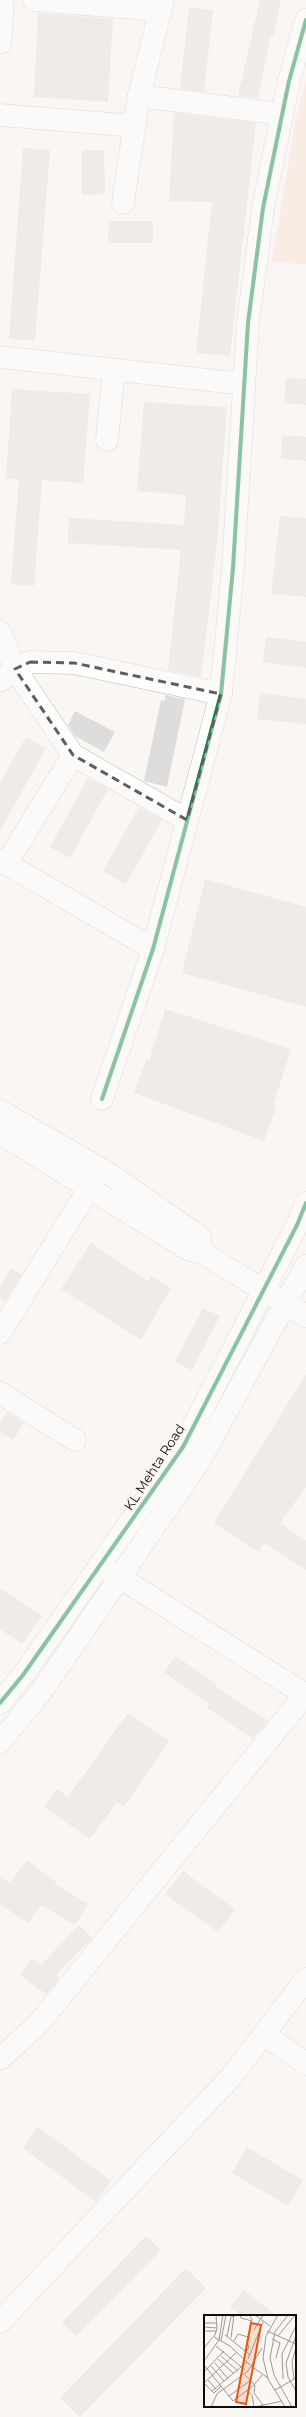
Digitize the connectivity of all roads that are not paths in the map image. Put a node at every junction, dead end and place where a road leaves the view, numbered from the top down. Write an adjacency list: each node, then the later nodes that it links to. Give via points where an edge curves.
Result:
1 (3, 0): 5 (street)
2 (34, 0): 3 (street)
3 (161, 5): 6 (street)
4 (306, 20): 7 (street)
5 (0, 43)
6 (139, 96): 7 (street); 9 (street)
7 (282, 114): 13 (street, via 263,208 248,322)
8 (0, 115): 9 (street)
9 (134, 126): 10 (street)
10 (123, 203)
11 (0, 357): 12 (street)
12 (114, 370): 13 (street); 14 (street)
13 (244, 384): 17 (street, via 233,568)
14 (107, 440)
15 (0, 632): 16 (street)
16 (8, 675): 17 (street, via 30,662 74,663); 18 (street)
17 (221, 694): 19 (street)
18 (73, 755): 19 (street); 20 (street)
19 (187, 820): 21 (street)
20 (3, 862): 21 (street)
21 (153, 949): 22 (street)
22 (102, 1099)
23 (0, 1111): 25 (street)
24 (0, 1133): 26 (street)
25 (101, 1169): 26 (street); 28 (street, via 200,1237)
26 (89, 1188): 28 (street, via 189,1250); 33 (street)
27 (306, 1203): 30 (street, KL Mehta Road)
28 (201, 1252): 30 (street)
29 (306, 1266): 31 (street)
30 (264, 1290): 31 (street); 36 (street, KL Mehta Road, via 182,1447)
31 (286, 1303): 32 (street); 37 (street, via 200,1460)
32 (306, 1316)
33 (0, 1333)
34 (0, 1393): 35 (street)
35 (75, 1440)
36 (100, 1565): 37 (street); 39 (street, KL Mehta Road, via 23,1675)
37 (120, 1577): 38 (street); 40 (street, via 41,1692)
38 (306, 1695): 43 (street, via 39,2023)
39 (0, 1703)
40 (0, 1742)
41 (306, 1979): 42 (street)
42 (264, 2034): 44 (street); 45 (street, via 232,2076)
43 (0, 2059)
44 (306, 2064)
45 (0, 2322)

